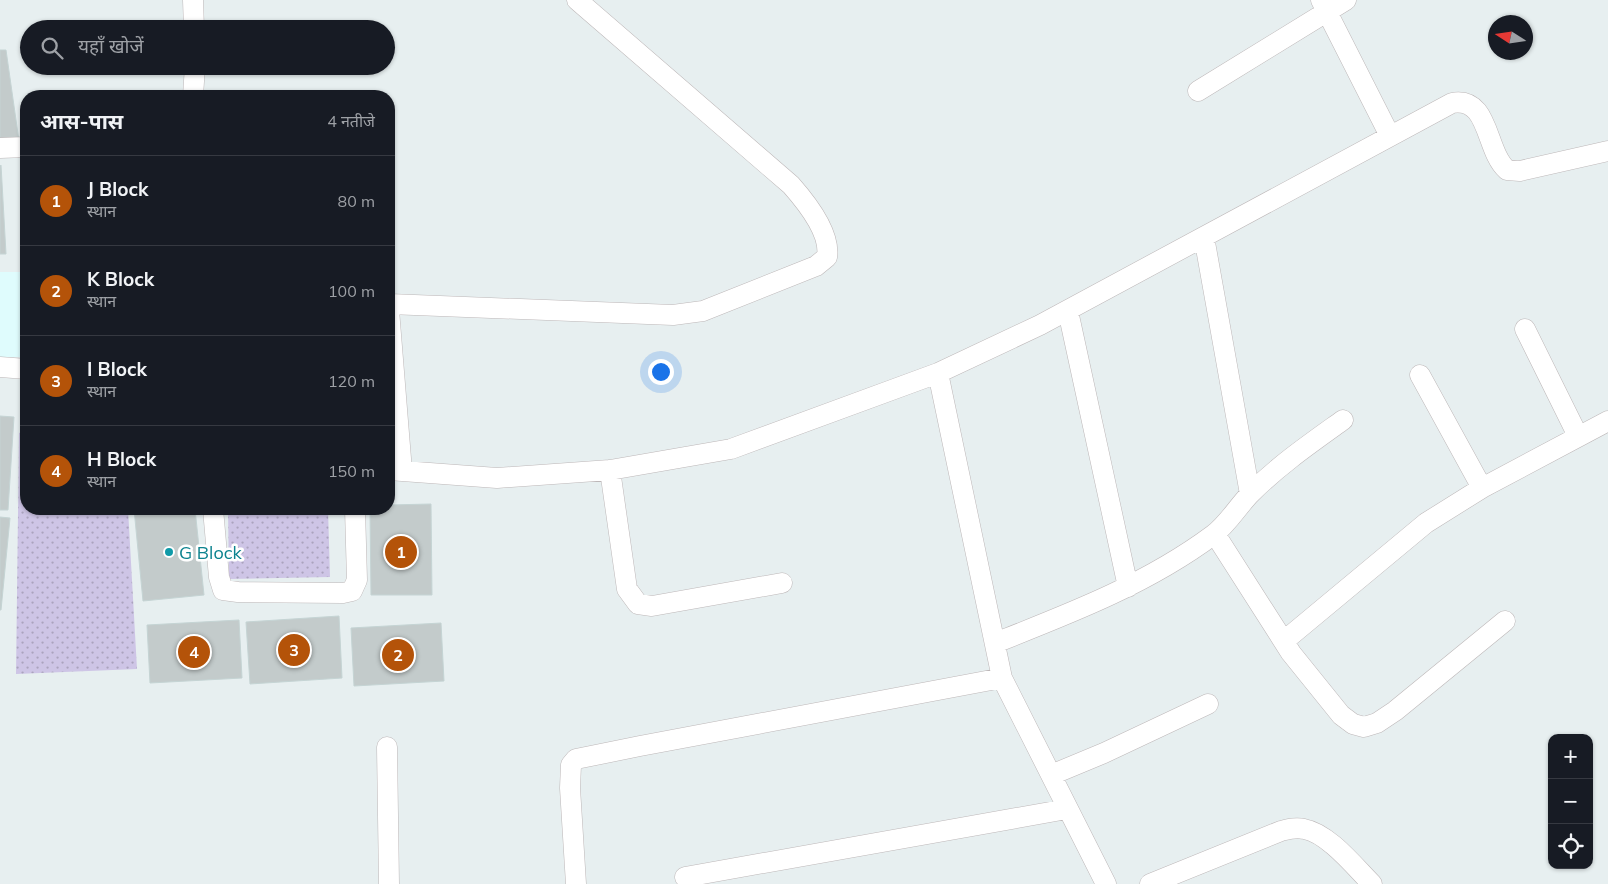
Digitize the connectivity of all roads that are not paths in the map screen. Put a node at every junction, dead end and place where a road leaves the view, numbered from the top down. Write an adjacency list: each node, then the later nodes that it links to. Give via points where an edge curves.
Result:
1 (193, 0): 5 (street)
2 (577, 0): 14 (street, via 790,185 810,208 828,244 828,257 816,266 688,314)
3 (1346, 0): 4 (street)
4 (1324, 5): 8 (street); 9 (street)
5 (194, 20)
6 (194, 75): 7 (street)
7 (193, 90)
8 (1198, 91)
9 (1390, 136): 12 (street, via 1460,101 1478,111 1498,160 1507,170 1520,171); 13 (street)
10 (0, 148): 11 (street)
11 (20, 148)
12 (1608, 151)
13 (1204, 237): 15 (street); 27 (street)
14 (395, 304)
15 (1068, 310): 19 (street); 32 (street)
16 (1525, 329): 23 (street)
17 (0, 367): 18 (street)
18 (20, 369)
19 (938, 373): 24 (street, via 731,449); 35 (street)
20 (1420, 376): 26 (street)
21 (1344, 420): 27 (street, via 1297,453)
22 (1608, 421): 23 (street)
23 (1578, 436): 26 (street)
24 (610, 470): 25 (street, via 497,478); 31 (street, via 627,589 638,604 652,606)
25 (395, 471)
26 (1482, 488): 34 (street, via 1426,523)
27 (1250, 494): 30 (street)
28 (214, 515): 29 (street, via 223,590 343,593 352,591 357,580)
29 (355, 515)
30 (1214, 534): 32 (street, via 1164,568); 34 (street)
31 (782, 583)
32 (1128, 587): 35 (street)
33 (1505, 621): 34 (street, via 1395,711 1364,727 1341,715)
34 (1284, 641)
35 (995, 643): 36 (street)
36 (1002, 678): 39 (street); 43 (street, via 576,760 571,765 570,788)
37 (1208, 704): 39 (street)
38 (387, 747): 42 (street)
39 (1051, 775): 40 (street)
40 (1068, 809): 41 (street); 44 (street)
41 (685, 877)
42 (389, 884)
43 (576, 884)
44 (1106, 884)
45 (1150, 884): 46 (street, via 1294,828 1319,834)
46 (1372, 884)

